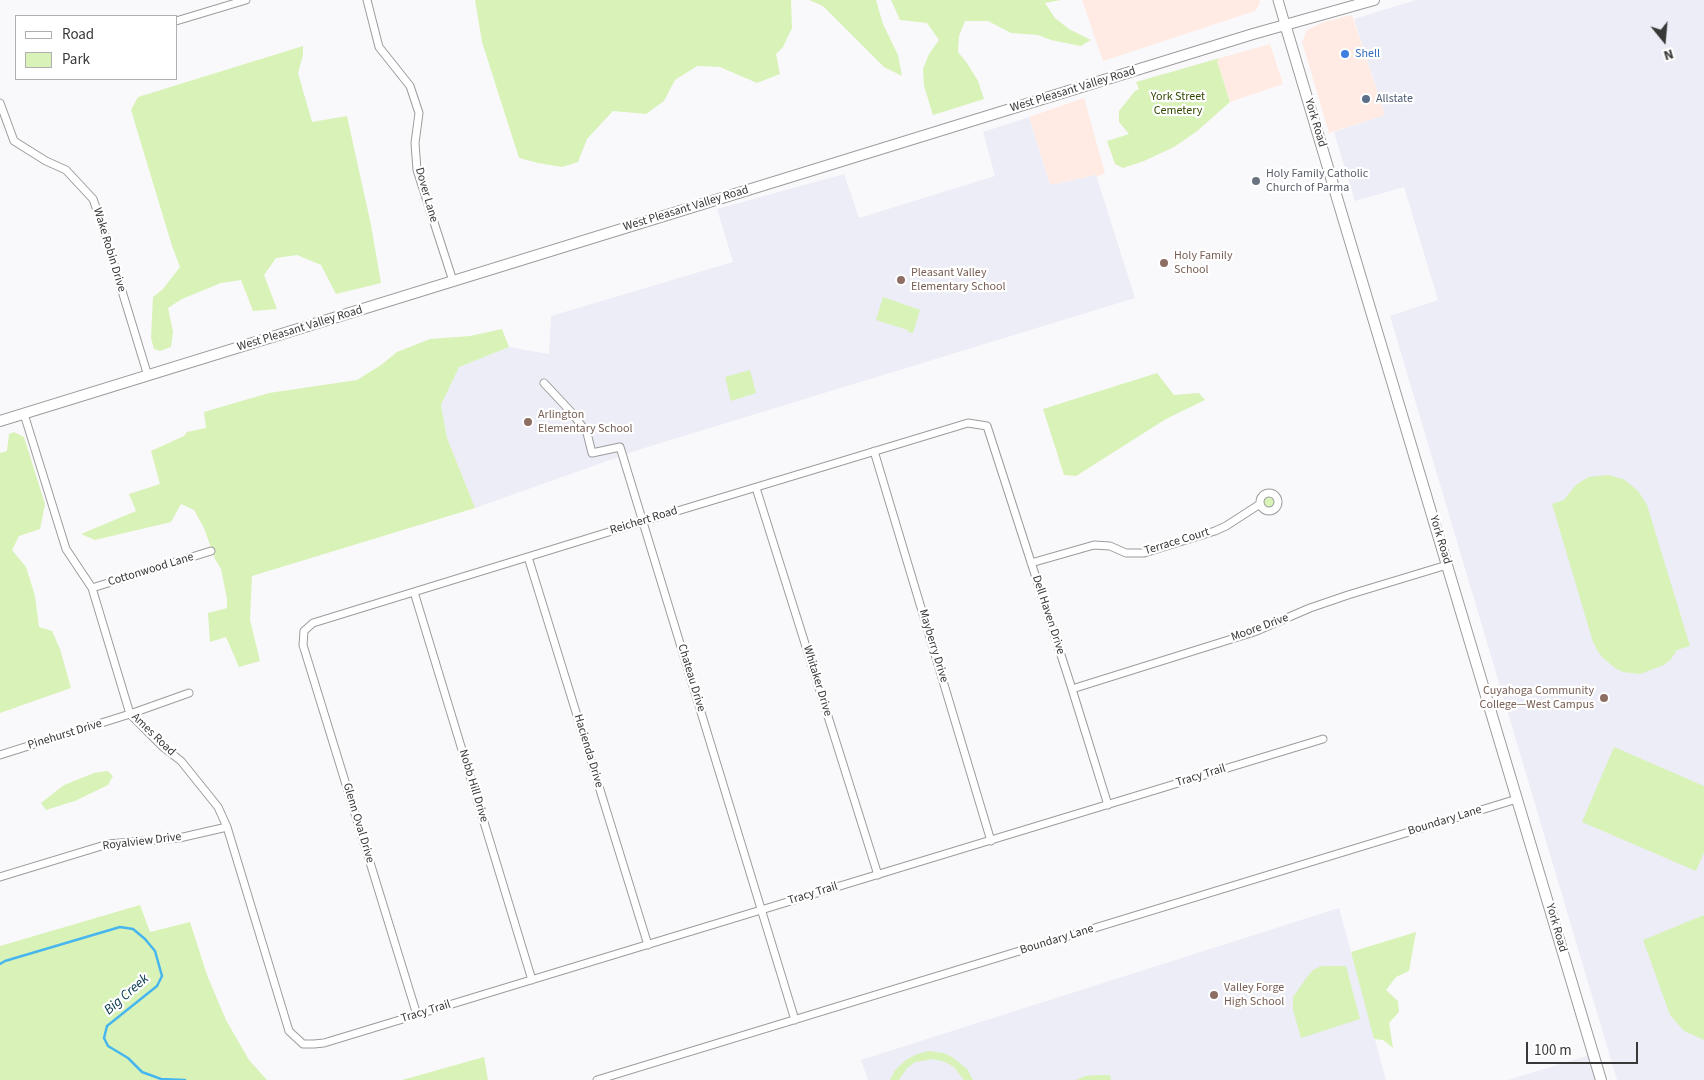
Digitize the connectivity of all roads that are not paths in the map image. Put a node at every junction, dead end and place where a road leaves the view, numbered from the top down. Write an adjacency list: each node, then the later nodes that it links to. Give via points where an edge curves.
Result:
1 (246, 0): 5 (street)
2 (367, 0): 8 (street, Dover Lane, via 379,47 410,86 419,113 417,170)
3 (1278, 0): 6 (street, York Road)
4 (1374, 0): 6 (main road, West Pleasant Valley Road)
5 (178, 21)
6 (1285, 24): 8 (main road, West Pleasant Valley Road); 21 (main road, York Road)
7 (0, 103): 9 (street, Wake Robin Drive, via 14,141 66,170 93,198)
8 (453, 281): 9 (main road, West Pleasant Valley Road)
9 (148, 376): 11 (main road, West Pleasant Valley Road)
10 (544, 382): 17 (street, Chateau Drive, via 587,433 592,453 620,447)
11 (24, 414): 12 (main road, West Pleasant Valley Road); 22 (street, Ames Road, via 66,549)
12 (0, 421)
13 (987, 426): 14 (street, Reichert Road, via 968,423); 20 (street, Dell Haven Drive)
14 (874, 451): 15 (street, Reichert Road); 33 (street, Mayberry Drive)
15 (756, 488): 17 (street, Reichert Road); 34 (street, Whitaker Drive)
16 (1260, 504): 20 (street, Terrace Court, via 1215,531 1144,553 1126,553 1110,546 1094,545)
17 (643, 521): 19 (street, Reichert Road); 36 (street, Chateau Drive)
18 (211, 551): 22 (street, Cottonwood Lane)
19 (528, 557): 23 (street, Reichert Road); 37 (street, Hacienda Drive)
20 (1031, 563): 25 (street, Dell Haven Drive)
21 (1447, 565): 25 (street, Moore Drive, via 1338,598 1254,632); 30 (main road, York Road)
22 (92, 588): 27 (street, Ames Road)
23 (414, 592): 24 (street, Reichert Road, via 313,623); 38 (street, Nobb Hill Drive)
24 (304, 631): 39 (street, Glenn Oval Drive, via 303,645)
25 (1072, 689): 31 (street, Dell Haven Drive)
26 (189, 693): 27 (street, Pinehurst Drive)
27 (130, 714): 29 (street, Pinehurst Drive); 32 (street, Ames Road, via 181,761 218,807)
28 (1323, 739): 31 (street, Tracy Trail)
29 (0, 755)
30 (1517, 799): 40 (street, Boundary Lane); 43 (main road, York Road)
31 (1108, 805): 33 (street, Tracy Trail)
32 (227, 826): 35 (street, Royalview Drive, via 179,838 108,844); 41 (street, Ames Road, via 289,1031)
33 (991, 841): 34 (street, Tracy Trail)
34 (878, 875): 36 (street, Tracy Trail)
35 (0, 877)
36 (761, 910): 37 (street, Tracy Trail); 40 (street, Chateau Drive)
37 (648, 945): 38 (street, Tracy Trail)
38 (532, 980): 39 (street, Tracy Trail)
39 (417, 1015): 41 (street, Tracy Trail, via 324,1043)
40 (795, 1020): 42 (street, Boundary Lane)
41 (303, 1044)
42 (597, 1080)
43 (1601, 1080)

